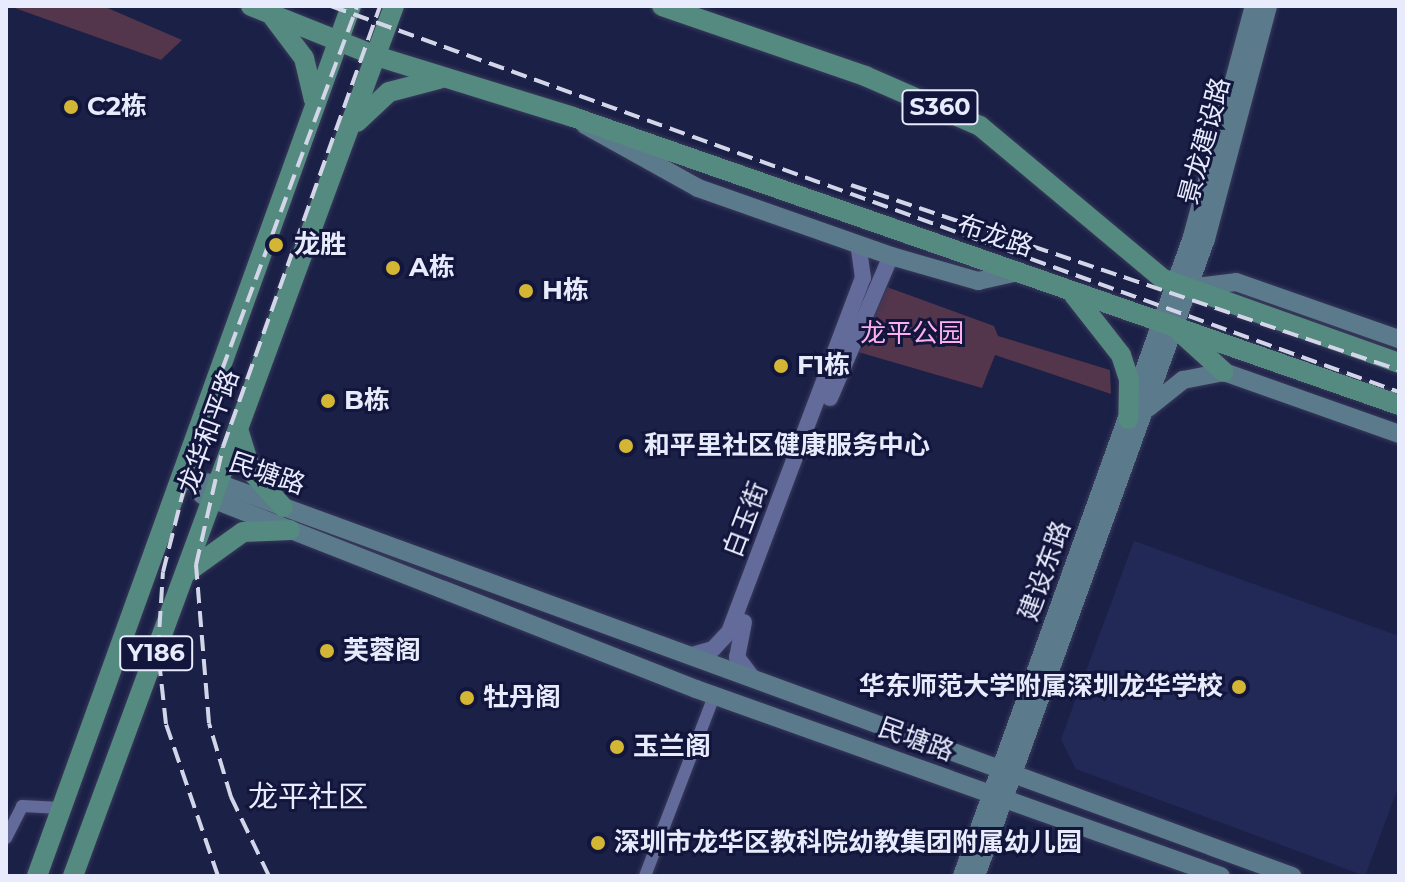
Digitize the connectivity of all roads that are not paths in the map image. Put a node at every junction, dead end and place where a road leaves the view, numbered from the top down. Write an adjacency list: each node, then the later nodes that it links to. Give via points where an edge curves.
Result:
1 (351, 6): 7 (main road, 龙华和平路 / Y186)
2 (394, 6): 8 (main road, 龙华和平路 / Y186)
3 (662, 6): 16 (main road, S360, via 865,76 980,126)
4 (1254, 6): 16 (main road, 景龙建设路)
5 (1268, 6): 16 (main road, 景龙建设路)
6 (259, 9): 7 (main road, 布龙路); 10 (main road, via 304,58)
7 (338, 39): 8 (main road, 布龙路); 10 (main road, 龙华和平路 / Y186)
8 (376, 56): 9 (main road, 布龙路); 12 (main road, 龙华和平路 / Y186)
9 (446, 79): 11 (main road, 布龙路); 12 (main road, via 389,92)
10 (314, 108): 26 (main road, 龙华和平路 / Y186)
11 (573, 117): 13 (main road, 布龙路, via 667,175); 15 (main road, 布龙路)
12 (346, 138): 24 (main road, 龙华和平路 / Y186)
13 (858, 244): 14 (main road, 布龙路); 31 (street, 白玉街, via 863,278 729,632 713,649)
14 (891, 256): 15 (main road, 布龙路, via 978,281); 32 (street, 白玉街, via 878,273 739,637 737,657)
15 (1018, 272): 17 (main road, 布龙路)
16 (1182, 286): 18 (main road, 建设东路); 19 (main road, via 1236,282); 20 (main road, S360)
17 (1065, 288): 18 (main road, 布龙路); 23 (main road, via 1121,355)
18 (1168, 324): 21 (main road); 22 (main road, 布龙路); 23 (main road, 建设东路)
19 (1399, 339)
20 (1399, 363)
21 (1224, 372): 23 (main road, via 1183,380); 25 (main road)
22 (1399, 405)
23 (1136, 416): 34 (main road, 建设东路)
24 (238, 429): 27 (main road, 龙华和平路 / Y186); 28 (main road, via 251,471)
25 (1399, 434)
26 (180, 480): 27 (main road, 民塘路); 36 (main road, 龙华和平路 / Y186)
27 (215, 492): 28 (main road, 民塘路); 29 (main road, 民塘路); 30 (main road, 龙华和平路 / Y186)
28 (283, 507): 31 (main road, 民塘路)
29 (290, 530): 30 (main road, via 243,532 206,553); 33 (main road, 民塘路)
30 (183, 579): 39 (main road, 龙华和平路 / Y186)
31 (692, 655): 32 (main road, 民塘路)
32 (752, 677): 34 (main road, 民塘路)
33 (714, 696): 35 (main road, 民塘路); 40 (street)
34 (1008, 769): 35 (main road, 建设东路); 44 (main road, 民塘路)
35 (998, 797): 41 (main road, 建设东路); 42 (main road, 建设东路); 43 (main road, 民塘路)
36 (61, 808): 37 (street, via 22,806); 38 (main road, 龙华和平路 / Y186)
37 (6, 838)
38 (37, 876)
39 (73, 876)
40 (645, 876)
41 (962, 876)
42 (976, 876)
43 (1221, 876)
44 (1292, 876)

